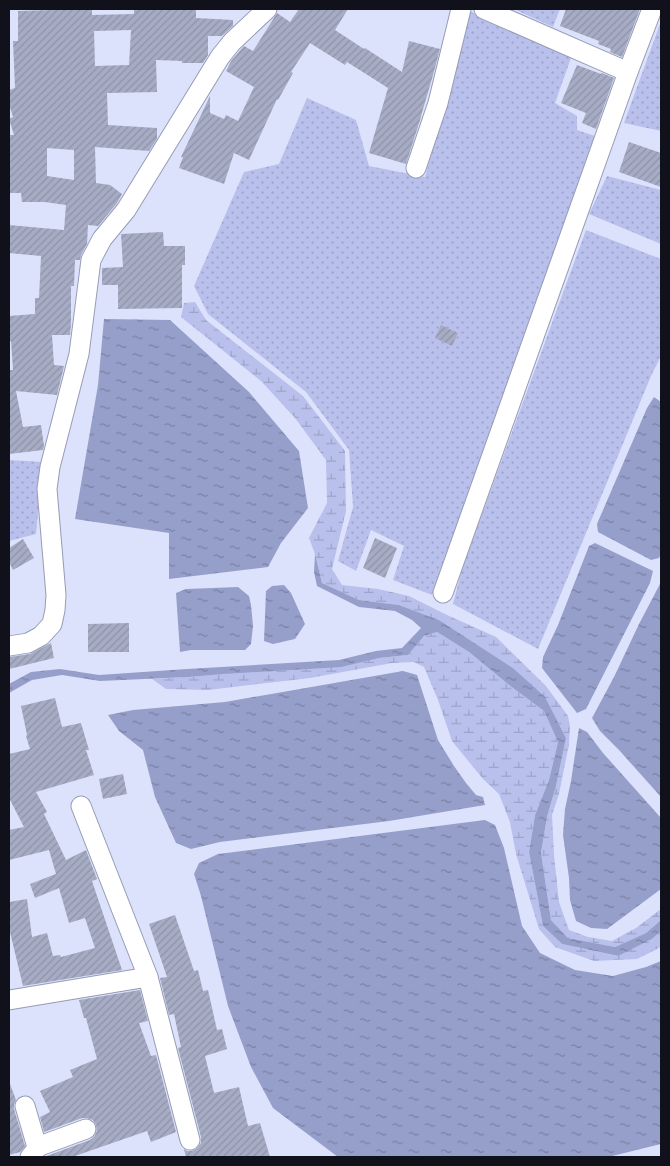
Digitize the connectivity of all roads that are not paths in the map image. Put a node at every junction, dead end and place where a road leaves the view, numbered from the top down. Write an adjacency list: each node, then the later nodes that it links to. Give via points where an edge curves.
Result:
1 (267, 9): 9 (street, via 220,57 126,210 102,239 91,260 79,354 47,489 55,610 52,624 41,636 28,643)
2 (461, 9): 7 (street, via 438,103)
3 (484, 9): 5 (street)
4 (652, 9): 6 (street)
5 (507, 13): 6 (street)
6 (628, 72): 8 (street)
7 (416, 168)
8 (443, 593)
9 (9, 646)
10 (81, 806): 11 (street)
11 (148, 977): 12 (street); 15 (street)
12 (9, 1000)
13 (25, 1106): 16 (street)
14 (86, 1129): 16 (street)
15 (190, 1140)
16 (33, 1152)

